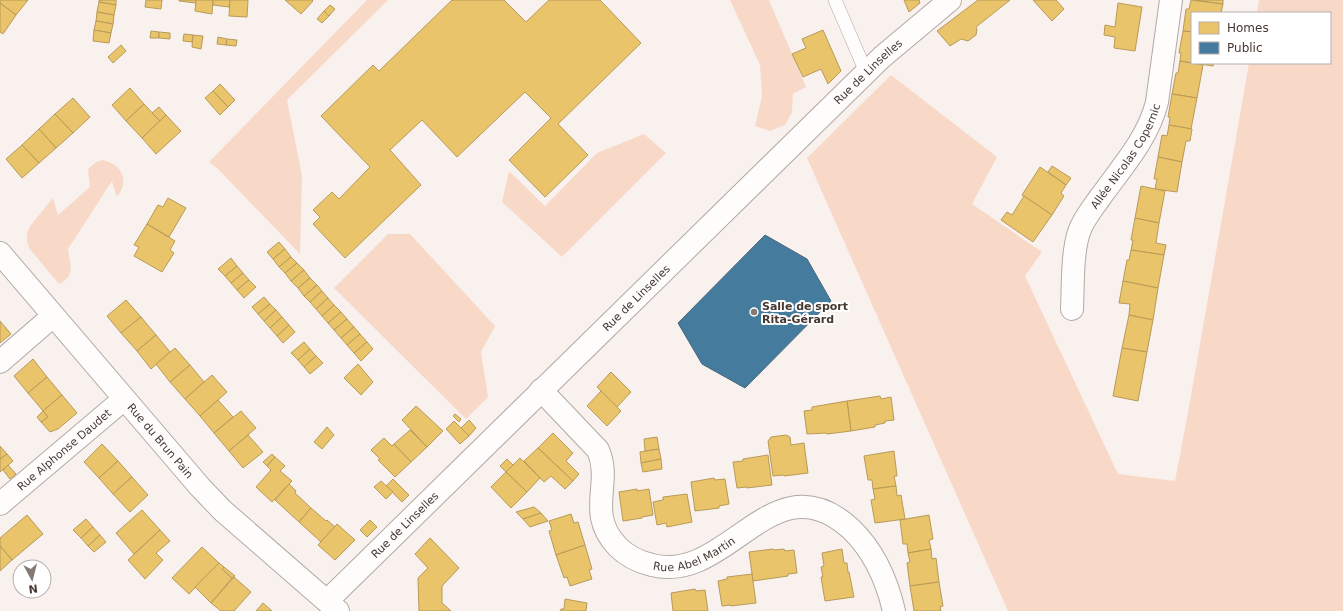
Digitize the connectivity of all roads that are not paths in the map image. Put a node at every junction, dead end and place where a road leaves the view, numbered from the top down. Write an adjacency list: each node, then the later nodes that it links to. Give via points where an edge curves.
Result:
1 (835, 0): 4 (lane)
2 (950, 0): 4 (street, Rue de Linselles)
3 (1171, 0): 6 (street, Allée Nicolas Copernic, via 1154,114 1144,137 1091,211 1079,233)
4 (866, 72): 9 (street, Rue de Linselles)
5 (0, 253): 7 (street, Rue du Brun Pain)
6 (1072, 309)
7 (53, 316): 8 (street); 10 (street, Rue du Brun Pain)
8 (0, 362)
9 (541, 390): 12 (street, Rue de Linselles); 13 (street, Rue Abel Martin, via 598,450 603,468 600,500 604,526 610,537 628,556 658,566 686,565 709,555 776,512 795,507 808,508 835,517 868,549 886,581)
10 (124, 399): 11 (street, Rue Alphonse Daudet); 12 (street, Rue du Brun Pain, via 211,499)
11 (2, 499)
12 (332, 606)
13 (894, 611)

